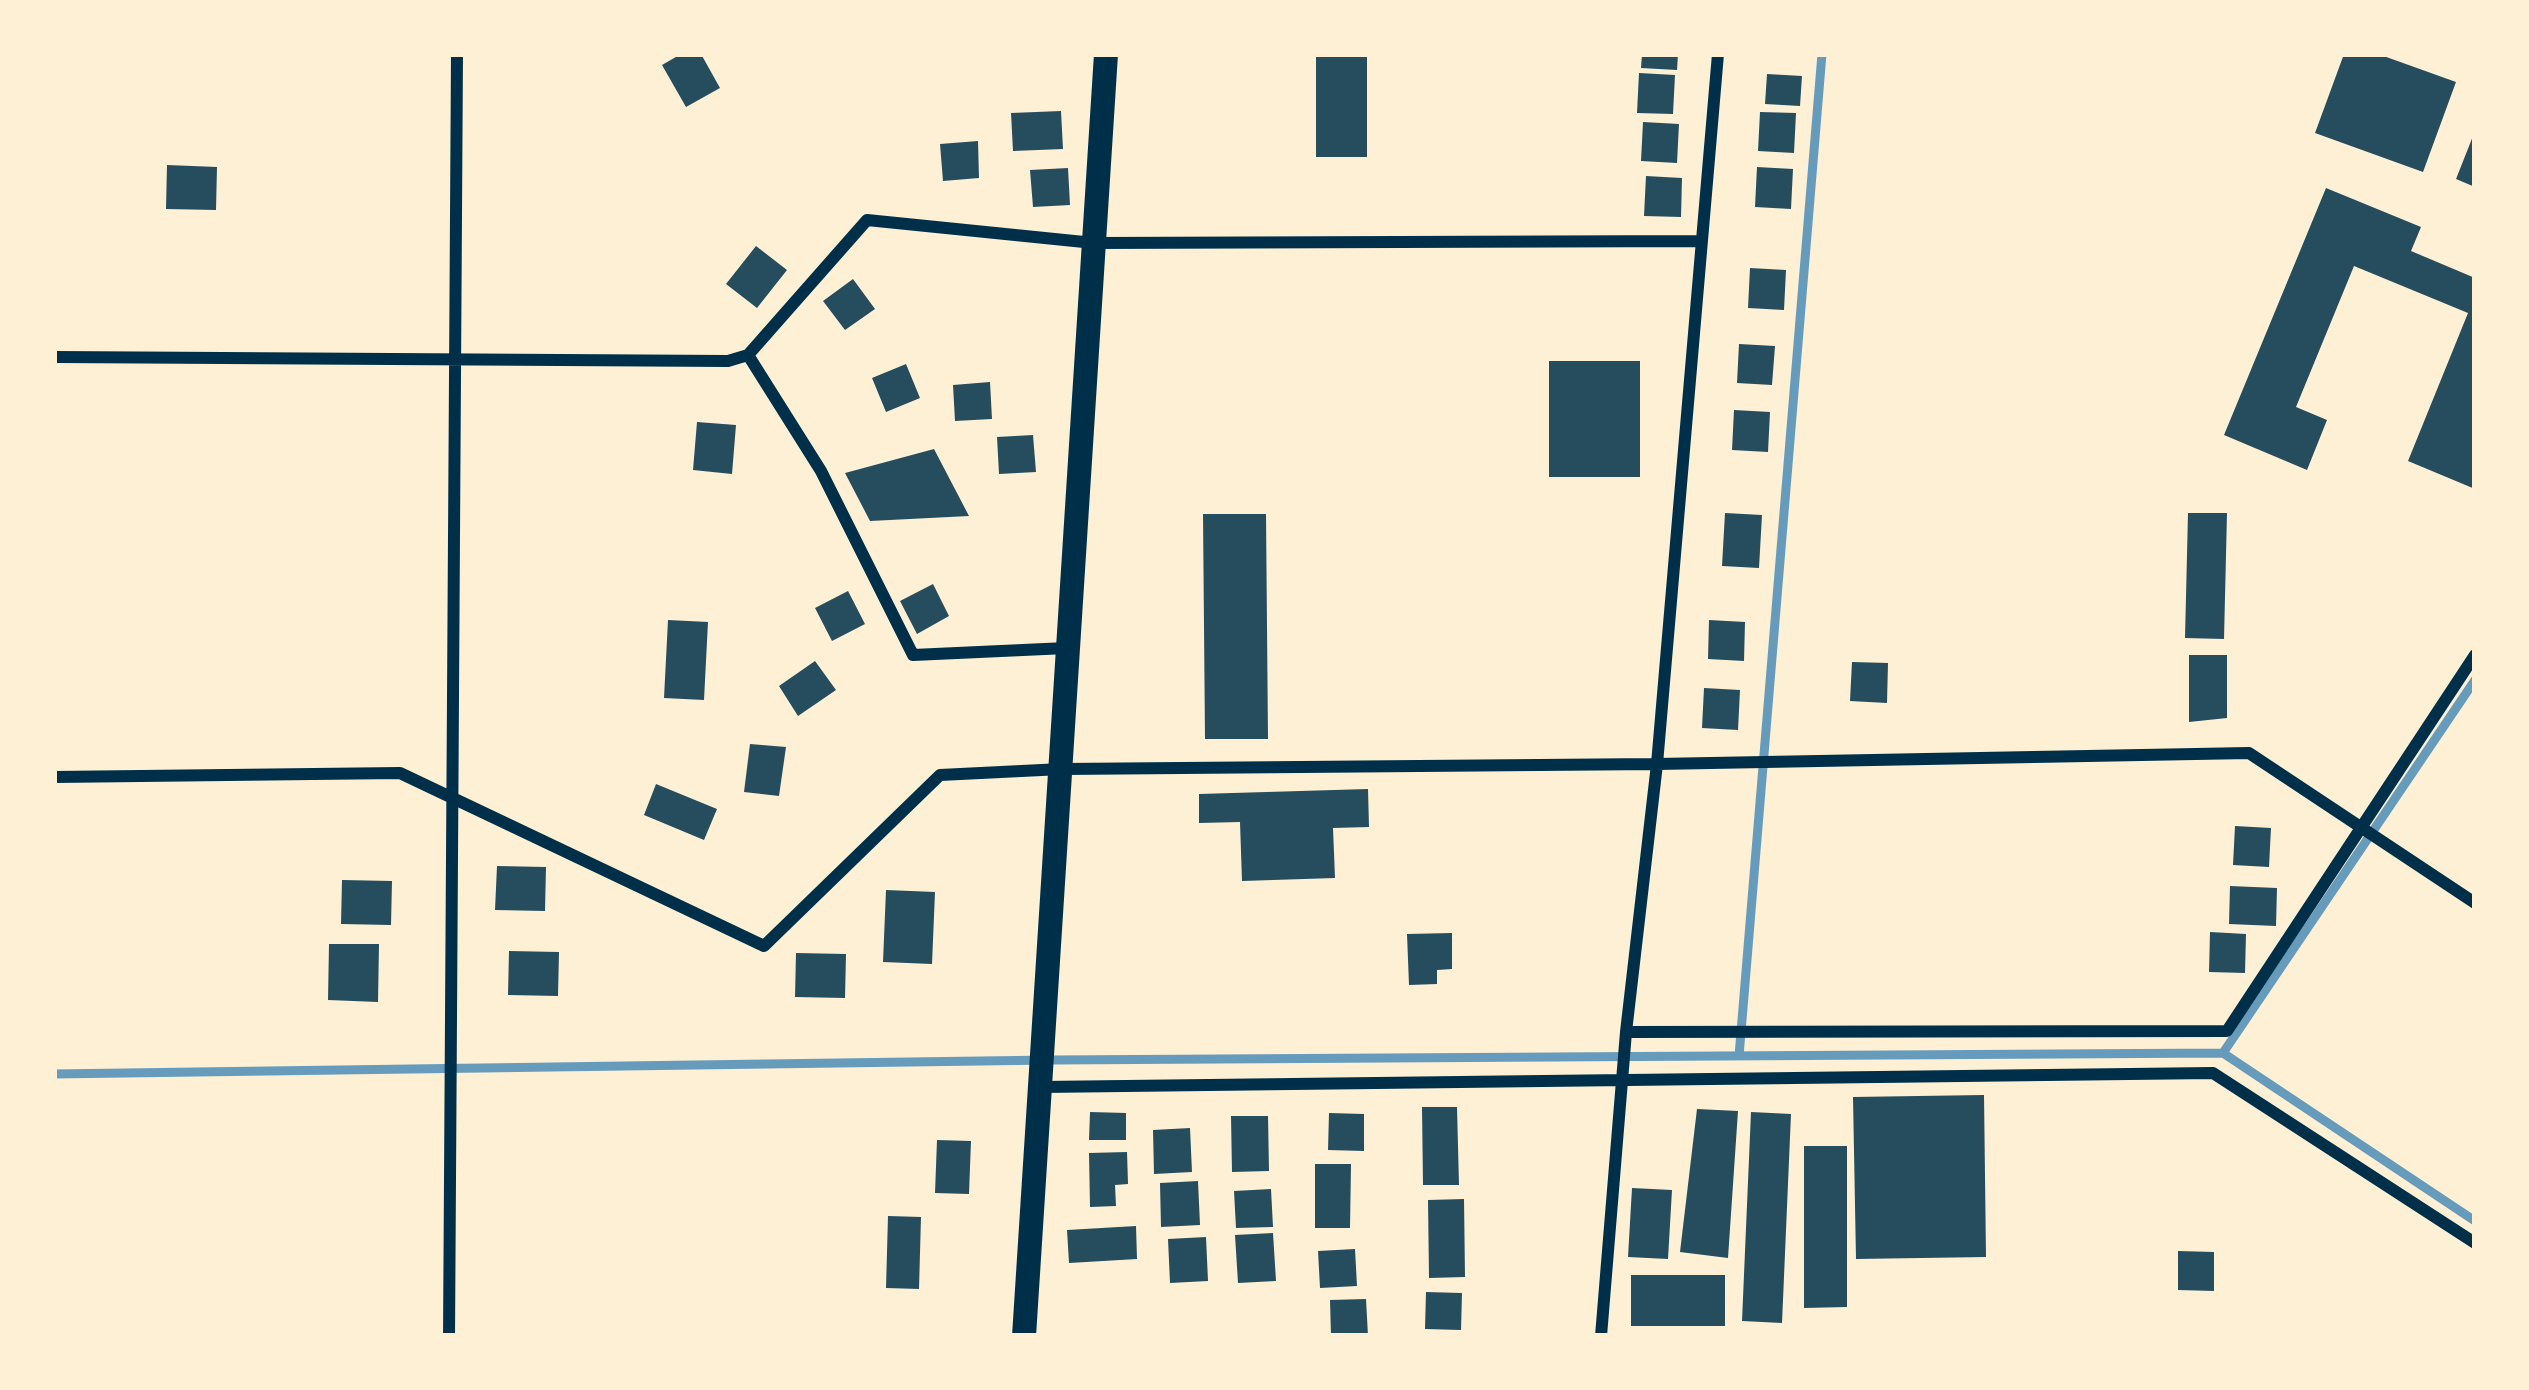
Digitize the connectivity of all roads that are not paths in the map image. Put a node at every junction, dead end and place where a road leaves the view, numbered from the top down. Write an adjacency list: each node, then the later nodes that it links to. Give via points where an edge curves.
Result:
1 (457, 54): 8 (street)
2 (1106, 54): 5 (main road)
3 (1718, 54): 4 (street)
4 (1702, 241): 5 (street); 11 (street)
5 (1094, 243): 6 (street, via 867,220); 9 (main road)
6 (748, 355): 8 (street); 9 (street, via 821,471 914,655)
7 (54, 357): 8 (street)
8 (454, 360): 14 (street)
9 (1070, 648): 12 (main road)
10 (2475, 655): 15 (street)
11 (1657, 764): 12 (street); 15 (street, via 2249,753); 17 (street)
12 (1062, 769): 14 (street, via 940,775 764,946); 19 (main road)
13 (54, 777): 14 (street, via 400,772)
14 (451, 798): 21 (street)
15 (2360, 827): 16 (street); 17 (street, via 2227,1031)
16 (2475, 903)
17 (1627, 1032): 18 (street)
18 (1622, 1082): 19 (street); 20 (street, via 2213,1073); 23 (street)
19 (1041, 1090): 22 (main road)
20 (2475, 1243)
21 (449, 1336)
22 (1024, 1336)
23 (1601, 1336)

